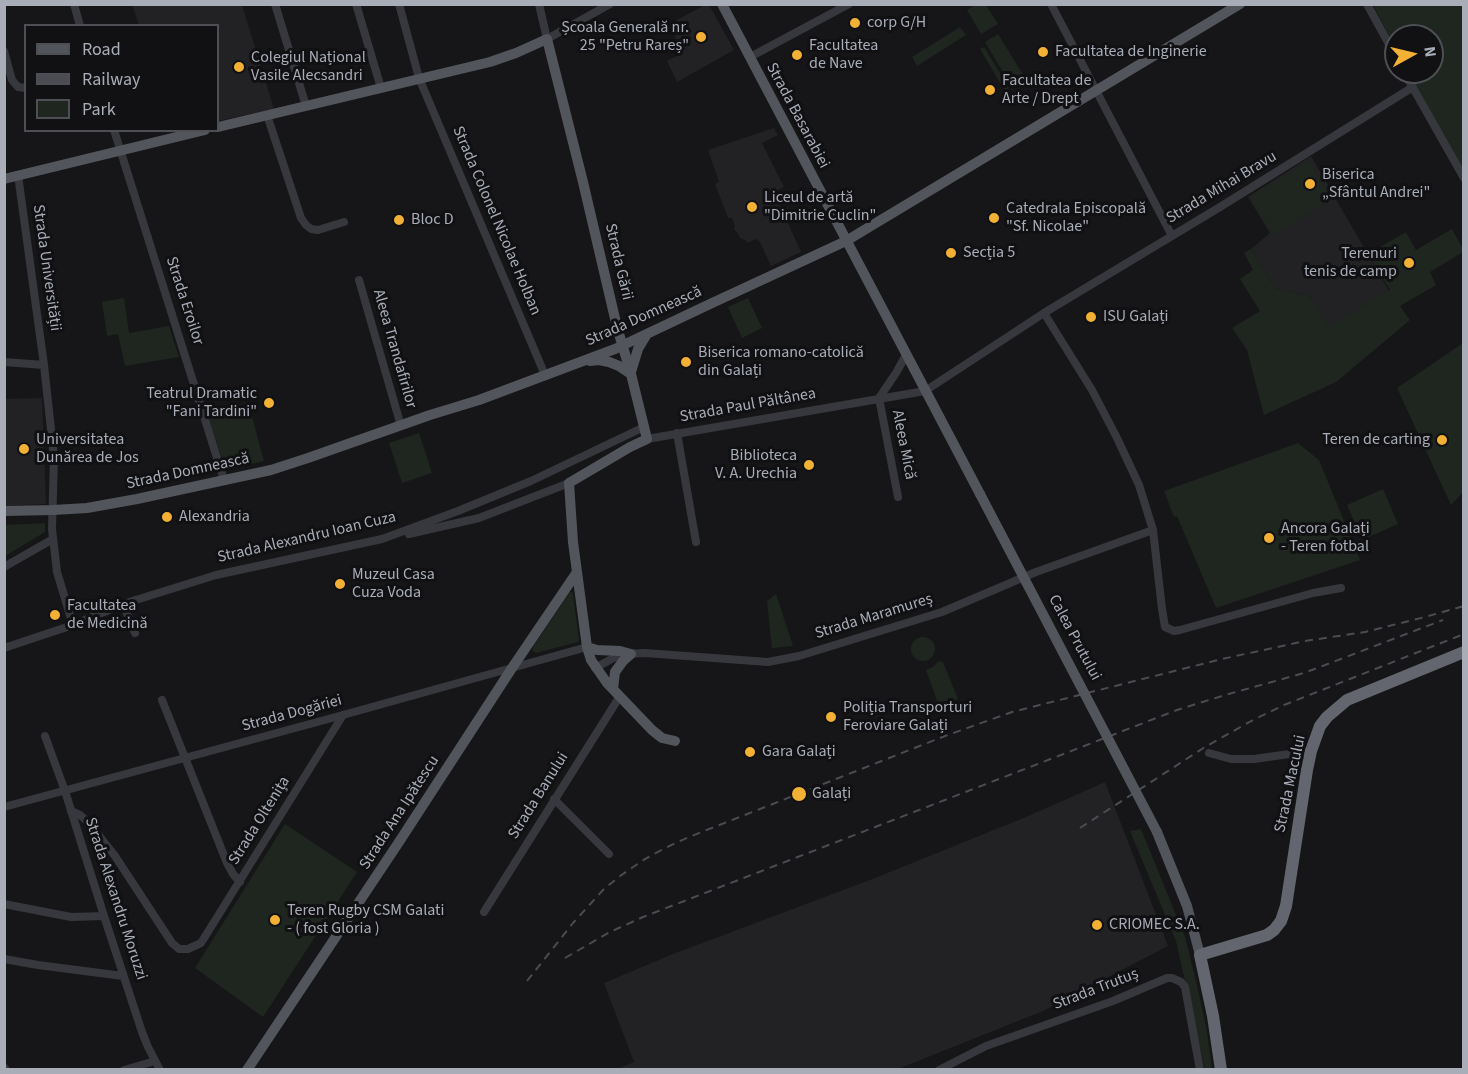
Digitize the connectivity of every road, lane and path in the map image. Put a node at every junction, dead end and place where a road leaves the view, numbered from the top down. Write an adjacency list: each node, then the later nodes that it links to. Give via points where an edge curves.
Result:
1 (74, 4): 12 (street)
2 (275, 4): 23 (street)
3 (356, 4): 21 (street)
4 (399, 4): 17 (street, Strada Colonel Nicolae Holban)
5 (539, 4): 14 (street, Strada Gării)
6 (610, 4): 14 (street)
7 (722, 4): 16 (main road, Strada Basarabiei)
8 (849, 4): 16 (street)
9 (1051, 4): 22 (street)
10 (1240, 4): 22 (main road, Strada Domnească)
11 (1367, 4): 13 (street)
12 (79, 24)
13 (1384, 35)
14 (547, 39): 17 (main road, via 501,58); 38 (main road, Strada Gării)
15 (4, 51): 20 (street, via 12,80)
16 (750, 57): 34 (main road, Strada Basarabiei)
17 (419, 78): 21 (main road); 44 (street, Strada Colonel Nicolae Holban)
18 (1411, 84): 19 (street)
19 (1413, 87): 31 (street); 33 (street, Strada Mihai Bravu)
20 (24, 88)
21 (381, 88): 23 (main road)
22 (1097, 91): 33 (street); 34 (main road, Strada Domnească)
23 (306, 106): 24 (main road)
24 (267, 116): 25 (main road); 32 (street, via 306,225 318,230)
25 (219, 127)
26 (115, 132): 28 (street, Strada Eroilor)
27 (196, 132): 28 (main road)
28 (120, 150): 29 (main road); 51 (street, Strada Eroilor)
29 (18, 175): 30 (main road); 42 (street, Strada Universității)
30 (4, 178)
31 (1464, 178)
32 (344, 222)
33 (1173, 236): 36 (street, Strada Mihai Bravu)
34 (846, 241): 37 (main road, Strada Domnească); 39 (main road, Calea Prutului)
35 (359, 280): 47 (street, Aleea Trandafirilor)
36 (1044, 313): 45 (street, Strada Mihai Bravu); 56 (street, via 1117,438 1139,485)
37 (647, 334): 38 (main road, Strada Domnească); 43 (main road)
38 (622, 346): 41 (main road, Strada Domnească); 43 (main road, Strada Gării)
39 (906, 355): 45 (main road, Calea Prutului); 46 (street)
40 (4, 362): 42 (street)
41 (581, 362): 43 (main road, via 609,362); 44 (main road, Strada Domnească)
42 (44, 365): 54 (street, Strada Universității, via 54,457)
43 (631, 374): 48 (main road, Strada Gării)
44 (545, 375): 47 (main road, Strada Domnească)
45 (925, 391): 46 (street, Strada Paul Păltânea); 89 (main road, Calea Prutului, bridge, via 1157,832 1187,906)
46 (879, 399): 49 (street, Strada Paul Păltânea); 53 (street, Aleea Mică)
47 (401, 426): 51 (main road, Strada Domnească, via 274,469)
48 (644, 427): 50 (main road, Strada Gării); 58 (street, Strada Alexandru Ioan Cuza, via 531,481)
49 (677, 433): 50 (street, Strada Paul Păltânea); 59 (street)
50 (647, 439): 52 (main road)
51 (224, 480): 54 (main road, Strada Domnească, via 93,507)
52 (569, 483): 58 (street, via 479,518); 61 (main road)
53 (898, 497)
54 (53, 510): 55 (main road, Strada Domnească); 57 (street, Strada Universității)
55 (4, 512)
56 (1153, 530): 62 (street, via 1164,623 1170,630); 69 (street, Strada Maramureș, via 1036,572 942,612 779,661)
57 (53, 539): 60 (street); 64 (street, Strada Universității, via 57,572)
58 (382, 539): 63 (street, Strada Alexandru Ioan Cuza, via 216,575)
59 (696, 542)
60 (4, 567)
61 (577, 572): 66 (main road); 70 (main road, Strada Ana Ipătescu)
62 (1341, 588)
63 (123, 604): 64 (street, Strada Alexandru Ioan Cuza); 65 (street)
64 (73, 625): 67 (street, Strada Alexandru Ioan Cuza)
65 (135, 633)
66 (587, 647): 69 (main road); 70 (street, Strada Dogăriei); 71 (main road)
67 (4, 648)
68 (1464, 652): 77 (highway, Strada Macului, via 1347,700 1327,717)
69 (631, 654): 71 (street, Strada Maramureș, via 617,656); 72 (main road, via 615,672)
70 (512, 668): 74 (street, Strada Dogăriei); 95 (main road, Strada Ana Ipătescu)
71 (595, 668): 72 (main road)
72 (616, 692): 76 (main road, via 652,730); 81 (street, Strada Banului)
73 (162, 700): 79 (street)
74 (343, 716): 79 (street, Strada Dogăriei); 85 (street, Strada Oltenița)
75 (45, 736): 80 (street, Strada Alexandru Moruzzi)
76 (675, 741)
77 (1311, 751): 78 (street, via 1254,759 1231,759); 89 (highway, Strada Macului, via 1281,921 1267,935)
78 (1209, 753)
79 (184, 758): 80 (street, Strada Dogăriei); 85 (street, via 227,863)
80 (65, 791): 82 (street, Strada Dogăriei); 83 (street, Strada Alexandru Moruzzi)
81 (554, 800): 84 (street); 87 (street, Strada Banului)
82 (4, 807)
83 (70, 811): 85 (street, Strada Oltenița, via 89,823 116,856 179,949 201,943); 88 (street, Strada Alexandru Moruzzi)
84 (609, 854)
85 (240, 882)
86 (4, 904): 88 (street, via 71,918)
87 (484, 912)
88 (104, 916): 91 (street, Strada Alexandru Moruzzi)
89 (1200, 955): 98 (highway, Calea Prutului)
90 (4, 959): 91 (street)
91 (123, 976): 92 (street, Strada Alexandru Moruzzi)
92 (155, 1061): 93 (street); 94 (street, Strada Alexandru Moruzzi)
93 (124, 1070)
94 (160, 1070)
95 (247, 1070)
96 (939, 1070): 97 (street, Strada Trutuș, via 986,1046 1172,978 1185,987)
97 (1200, 1070)
98 (1221, 1070)

